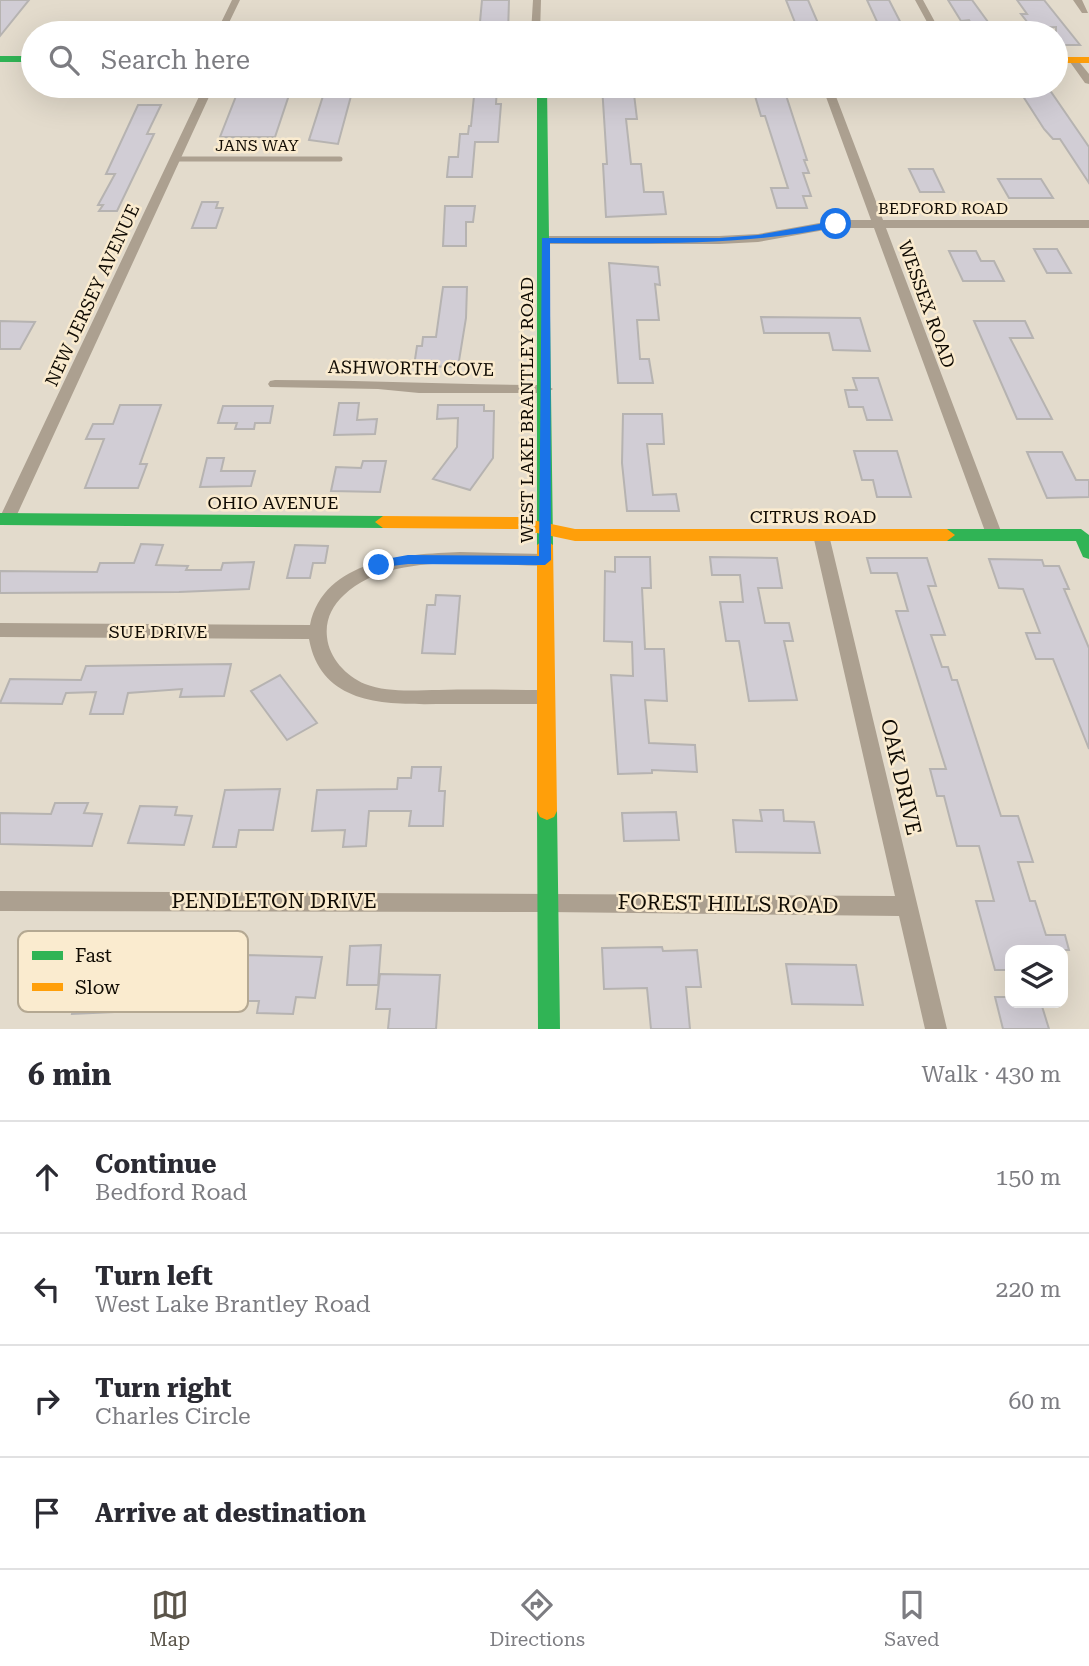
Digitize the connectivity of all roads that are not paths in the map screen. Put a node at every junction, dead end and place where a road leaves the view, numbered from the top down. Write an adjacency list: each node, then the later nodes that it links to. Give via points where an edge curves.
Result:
1 (236, 0): 6 (street)
2 (537, 0): 7 (street)
3 (919, 0): 8 (street)
4 (1077, 0): 5 (street)
5 (1085, 11)
6 (226, 21)
7 (536, 21)
8 (930, 21)
9 (0, 60): 10 (street)
10 (21, 60)
11 (1081, 60): 12 (street)
12 (1089, 81)
13 (203, 98): 16 (street, NEW JERSEY AVENUE)
14 (542, 98): 20 (street, WEST LAKE BRANTLEY ROAD)
15 (832, 98): 18 (street, WESSEX ROAD)
16 (174, 159): 17 (lane, JANS WAY); 23 (street, NEW JERSEY AVENUE)
17 (340, 159)
18 (879, 223): 19 (street, BEDFORD ROAD); 20 (street, BEDFORD ROAD, via 824,225 758,238 719,240); 25 (street, WESSEX ROAD)
19 (1089, 224)
20 (545, 240): 22 (street, WEST LAKE BRANTLEY ROAD)
21 (275, 384): 22 (street, ASHWORTH COVE)
22 (546, 389): 24 (street, WEST LAKE BRANTLEY ROAD)
23 (4, 519): 24 (street, OHIO AVENUE, via 518,523)
24 (545, 529): 26 (street, CITRUS ROAD, via 575,535); 28 (street, WEST LAKE BRANTLEY ROAD)
25 (994, 534): 26 (street, CITRUS ROAD); 27 (street, CITRUS ROAD, via 1081,534)
26 (821, 535): 34 (street, OAK DRIVE)
27 (1089, 553)
28 (545, 560): 30 (street, via 408,560 379,565 335,589 323,607); 31 (street, WEST LAKE BRANTLEY ROAD)
29 (0, 630): 30 (street, SUE DRIVE)
30 (317, 632): 31 (street, via 326,662 345,682 367,692 400,697)
31 (545, 697): 33 (street, WEST LAKE BRANTLEY ROAD)
32 (0, 901): 33 (street, PENDLETON DRIVE)
33 (549, 902): 34 (street, FOREST HILLS ROAD); 35 (street, WEST LAKE BRANTLEY ROAD)
34 (907, 906): 36 (street, OAK DRIVE)
35 (549, 1029)
36 (936, 1029)

